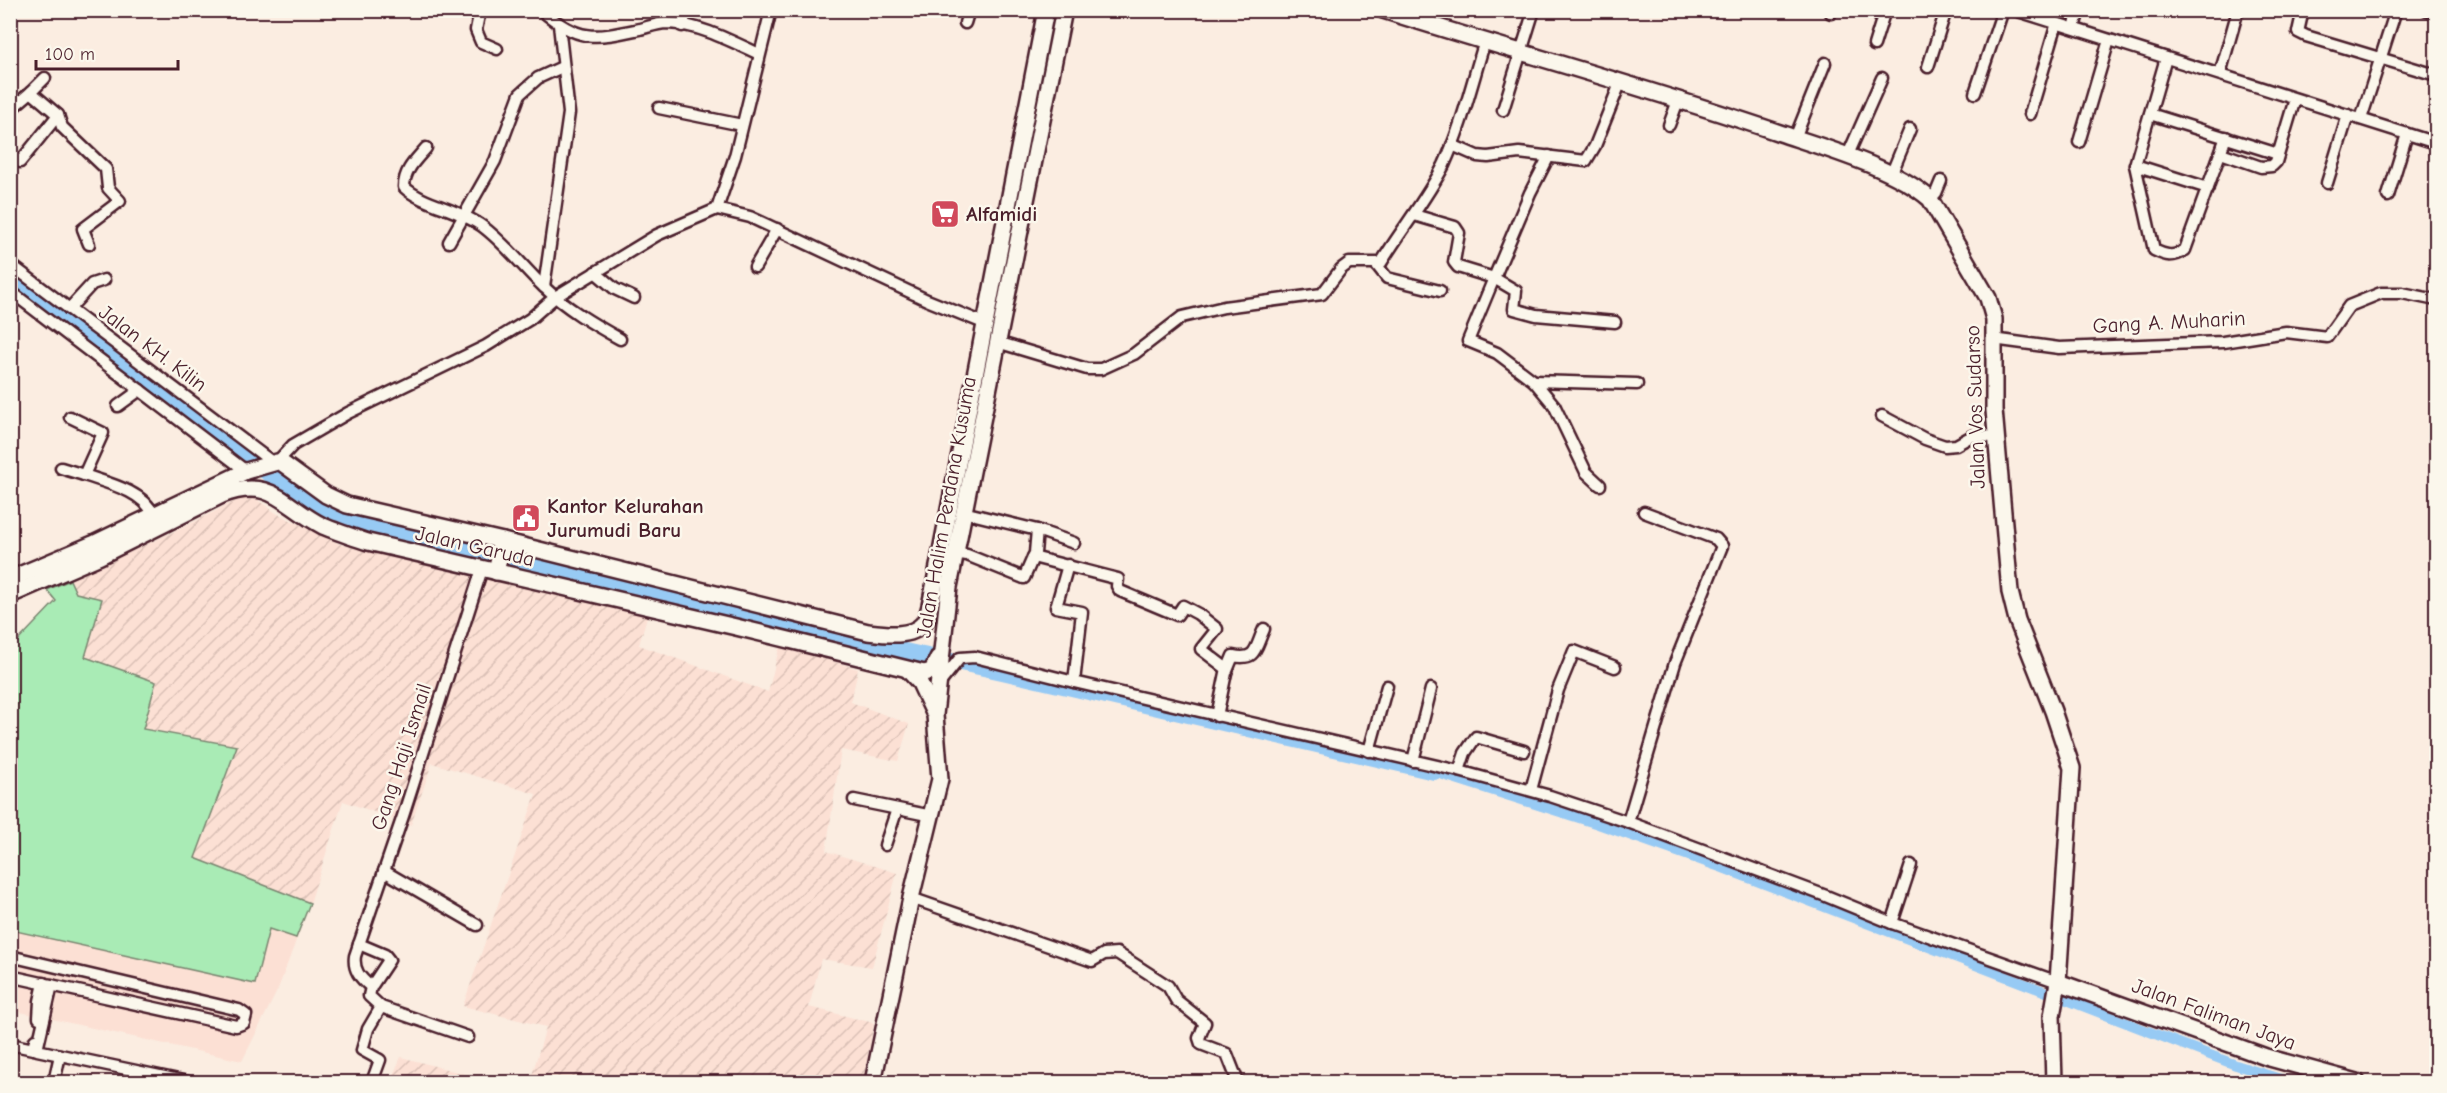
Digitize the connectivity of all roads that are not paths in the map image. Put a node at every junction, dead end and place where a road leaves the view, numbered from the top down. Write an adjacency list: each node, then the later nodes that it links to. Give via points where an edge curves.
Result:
1 (480, 10): 28 (street, via 476,30 481,42)
2 (541, 10): 22 (street)
3 (684, 10): 23 (street)
4 (771, 10): 30 (street)
5 (969, 10): 20 (street)
6 (1046, 10): 56 (main road, Jalan Halim Perdana Kusuma)
7 (1064, 10): 58 (main road, Jalan Halim Perdana Kusuma)
8 (1383, 10): 26 (main road, Jalan Vos Sudarso)
9 (1534, 10): 29 (street)
10 (1886, 10): 27 (street)
11 (1946, 10): 35 (street)
12 (2002, 10): 42 (street)
13 (2015, 10): 21 (street)
14 (2079, 10): 24 (street)
15 (2238, 10): 36 (street)
16 (2303, 10): 32 (street, via 2298,32)
17 (2396, 10): 32 (street)
18 (2427, 10): 19 (street)
19 (2436, 13)
20 (965, 23)
21 (2057, 23): 24 (street); 48 (street)
22 (559, 25): 23 (street, via 579,35 600,37 666,23); 34 (street)
23 (682, 26): 30 (street, via 709,32)
24 (2074, 28): 25 (street)
25 (2109, 40): 31 (street); 61 (street)
26 (1485, 41): 29 (main road, Jalan Vos Sudarso); 63 (street)
27 (1874, 45)
28 (497, 49)
29 (1521, 52): 40 (main road, Jalan Vos Sudarso); 47 (street)
30 (759, 54): 53 (street)
31 (2166, 58): 36 (street); 49 (street)
32 (2381, 59): 37 (street); 52 (street)
33 (1825, 63): 60 (street)
34 (562, 67): 80 (street, via 537,78 520,94 495,161); 91 (street, via 569,113)
35 (1928, 67)
36 (2220, 74): 44 (street)
37 (2436, 75)
38 (45, 78): 41 (street)
39 (1882, 78): 69 (street)
40 (1621, 81): 43 (main road, Jalan Vos Sudarso); 68 (street, via 1586,160)
41 (31, 92): 46 (street); 50 (street)
42 (1975, 93)
43 (1679, 98): 54 (street); 60 (main road, Jalan Vos Sudarso)
44 (2295, 99): 51 (street); 67 (street)
45 (659, 108): 53 (street)
46 (10, 110)
47 (1503, 110)
48 (2030, 114)
49 (2150, 114): 59 (street); 70 (street)
50 (58, 115): 66 (street, via 20,162); 84 (street, via 62,127 106,169 108,188 120,201 83,229)
51 (2348, 115): 52 (street); 73 (street)
52 (2361, 119): 57 (street)
53 (742, 125): 77 (street)
54 (1669, 125)
55 (1910, 129): 71 (street)
56 (1021, 133): 58 (main road); 78 (main road, Jalan Halim Perdana Kusuma)
57 (2407, 134): 62 (street); 75 (street)
58 (1039, 136): 79 (main road, Jalan Halim Perdana Kusuma)
59 (2226, 137): 65 (street); 67 (street)
60 (1795, 138): 69 (main road, Jalan Vos Sudarso)
61 (2079, 142)
62 (2436, 143)
63 (1452, 145): 68 (street, via 1477,156); 81 (street)
64 (426, 148): 80 (street, via 408,169 404,187 421,198)
65 (2221, 153): 67 (street, via 2267,168 2276,162); 74 (street)
66 (10, 154)
67 (2278, 154)
68 (1549, 156): 89 (street)
69 (1847, 157): 71 (main road, Jalan Vos Sudarso)
70 (2135, 165): 74 (street); 74 (street, via 2154,250 2164,255 2176,256 2185,250)
71 (1892, 175): 76 (main road, Jalan Vos Sudarso)
72 (1941, 181): 76 (street)
73 (2327, 183)
74 (2208, 188)
75 (2388, 196)
76 (1930, 199): 102 (main road, Jalan Vos Sudarso, via 1988,298 1994,319)
77 (717, 209): 82 (street, via 750,217); 88 (street, via 657,235)
78 (1005, 210): 79 (main road); 100 (main road, Jalan Halim Perdana Kusuma)
79 (1023, 213): 103 (main road, Jalan Halim Perdana Kusuma)
80 (465, 214): 83 (street); 91 (street, via 485,228)
81 (1414, 215): 86 (street, via 1381,263); 89 (street, via 1455,227 1459,233 1454,262 1458,267)
82 (777, 230): 87 (street); 100 (street)
83 (449, 242)
84 (89, 244)
85 (10, 264): 97 (street, Jalan KH. Kilin)
86 (1376, 264): 93 (street, via 1387,278); 103 (street, via 1349,263 1322,294 1224,307 1182,317 1134,354 1101,369 1087,369)
87 (755, 267)
88 (595, 272): 94 (street); 95 (street, via 615,289)
89 (1494, 278): 99 (street, via 1516,291 1514,309 1536,315); 104 (street, via 1468,341 1497,352)
90 (104, 279): 98 (street, via 92,284)
91 (544, 287): 94 (street)
92 (10, 291): 97 (street, Jalan KH. Kilin)
93 (1440, 291)
94 (555, 297): 101 (street); 111 (street, via 530,319 486,346 348,412)
95 (634, 298)
96 (2436, 300): 102 (street, Gang A. Muharin, via 2381,293 2349,306 2327,337 2286,332 2223,342 2059,348)
97 (53, 309): 98 (street, Jalan KH. Kilin); 106 (street, Jalan KH. Kilin)
98 (69, 309): 111 (street, Jalan KH. Kilin)
99 (1615, 322)
100 (984, 323): 128 (main road, Jalan Halim Perdana Kusuma, via 934,587)
101 (620, 339)
102 (1993, 339): 110 (main road, Jalan Vos Sudarso)
103 (997, 342): 116 (main road, Jalan Halim Perdana Kusuma)
104 (1534, 381): 105 (street); 115 (street, via 1554,405 1586,472)
105 (1637, 384)
106 (140, 390): 107 (street); 113 (street, Jalan KH. Kilin)
107 (118, 406)
108 (1882, 416): 110 (street, via 1945,446 1972,436)
109 (70, 417): 114 (street, via 103,433)
110 (1995, 437): 160 (main road, Jalan Vos Sudarso, via 2013,607 2072,768)
111 (272, 462): 113 (main road); 121 (main road, Jalan Garuda, via 282,463 347,505)
112 (61, 468): 114 (street)
113 (248, 470): 118 (main road)
114 (84, 476): 118 (street, via 119,487 148,503)
115 (1600, 485)
116 (963, 512): 119 (street); 122 (main road, Jalan Halim Perdana Kusuma)
117 (1644, 512): 147 (street, via 1716,539 1722,546 1676,663)
118 (153, 514): 126 (main road, via 93,544)
119 (1037, 530): 120 (street); 123 (street)
120 (1074, 543)
121 (503, 544): 125 (main road); 128 (main road, Jalan Garuda, via 868,632 904,633)
122 (955, 553): 123 (street, via 1024,578); 130 (main road, Jalan Halim Perdana Kusuma)
123 (1034, 557): 124 (street)
124 (1068, 565): 132 (street, via 1118,579 1120,591 1177,615 1183,606 1198,614 1217,629 1201,649); 134 (street, via 1056,607 1082,612)
125 (492, 568): 127 (main road, Jalan Garuda, via 368,542 323,526 270,492 240,488); 133 (main road, Jalan Garuda); 150 (street, Gang Haji Ismail)
126 (14, 574)
127 (10, 595)
128 (922, 624)
129 (1264, 629): 132 (street, via 1251,656 1233,656)
130 (942, 658): 133 (main road, Jalan Garuda, via 932,672); 134 (street, via 975,657); 137 (main road, Jalan Halim Perdana Kusuma)
131 (1615, 667): 143 (street, via 1574,651 1558,690)
132 (1227, 669): 138 (street)
133 (908, 670): 137 (main road)
134 (1074, 682): 138 (street)
135 (1387, 686): 139 (street)
136 (1431, 689): 141 (street)
137 (935, 715): 146 (main road, Jalan Halim Perdana Kusuma, via 940,779)
138 (1217, 716): 139 (street, via 1287,727)
139 (1369, 751): 141 (street)
140 (1524, 751): 142 (street, via 1476,737)
141 (1413, 760): 142 (street)
142 (1459, 771): 143 (street)
143 (1531, 790): 147 (street)
144 (854, 800): 145 (street)
145 (897, 809): 146 (street); 148 (street)
146 (932, 816): 151 (main road, Jalan Halim Perdana Kusuma)
147 (1628, 822): 152 (street)
148 (885, 845)
149 (1911, 865): 152 (street)
150 (384, 871): 153 (street); 154 (street, Gang Haji Ismail)
151 (911, 897): 170 (main road, Jalan Halim Perdana Kusuma); 171 (street, via 1092,961 1104,954 1117,953 1168,986 1176,1000 1204,1023 1201,1044 1227,1054)
152 (1892, 923): 160 (street)
153 (477, 925)
154 (359, 944): 159 (street, Gang Haji Ismail, via 354,966); 159 (street, via 389,960)
155 (10, 956): 156 (street)
156 (89, 974): 161 (street); 161 (street, via 239,1010 246,1018 236,1026)
157 (10, 976): 158 (street)
158 (48, 984): 161 (street); 163 (street)
159 (371, 987): 162 (street, via 369,996)
160 (2056, 990): 172 (main road, Jalan Vos Sudarso, via 2052,1016); 173 (main road, Jalan Faliman Jaya)
161 (86, 993)
162 (381, 1006): 164 (street); 169 (street, via 362,1050 380,1060)
163 (40, 1029): 165 (street, via 33,1049); 166 (street, via 37,1050)
164 (468, 1037)
165 (10, 1044)
166 (60, 1055): 167 (street); 168 (street)
167 (54, 1083)
168 (188, 1083)
169 (372, 1083)
170 (873, 1083)
171 (1238, 1083)
172 (2054, 1083)
173 (2357, 1083)

